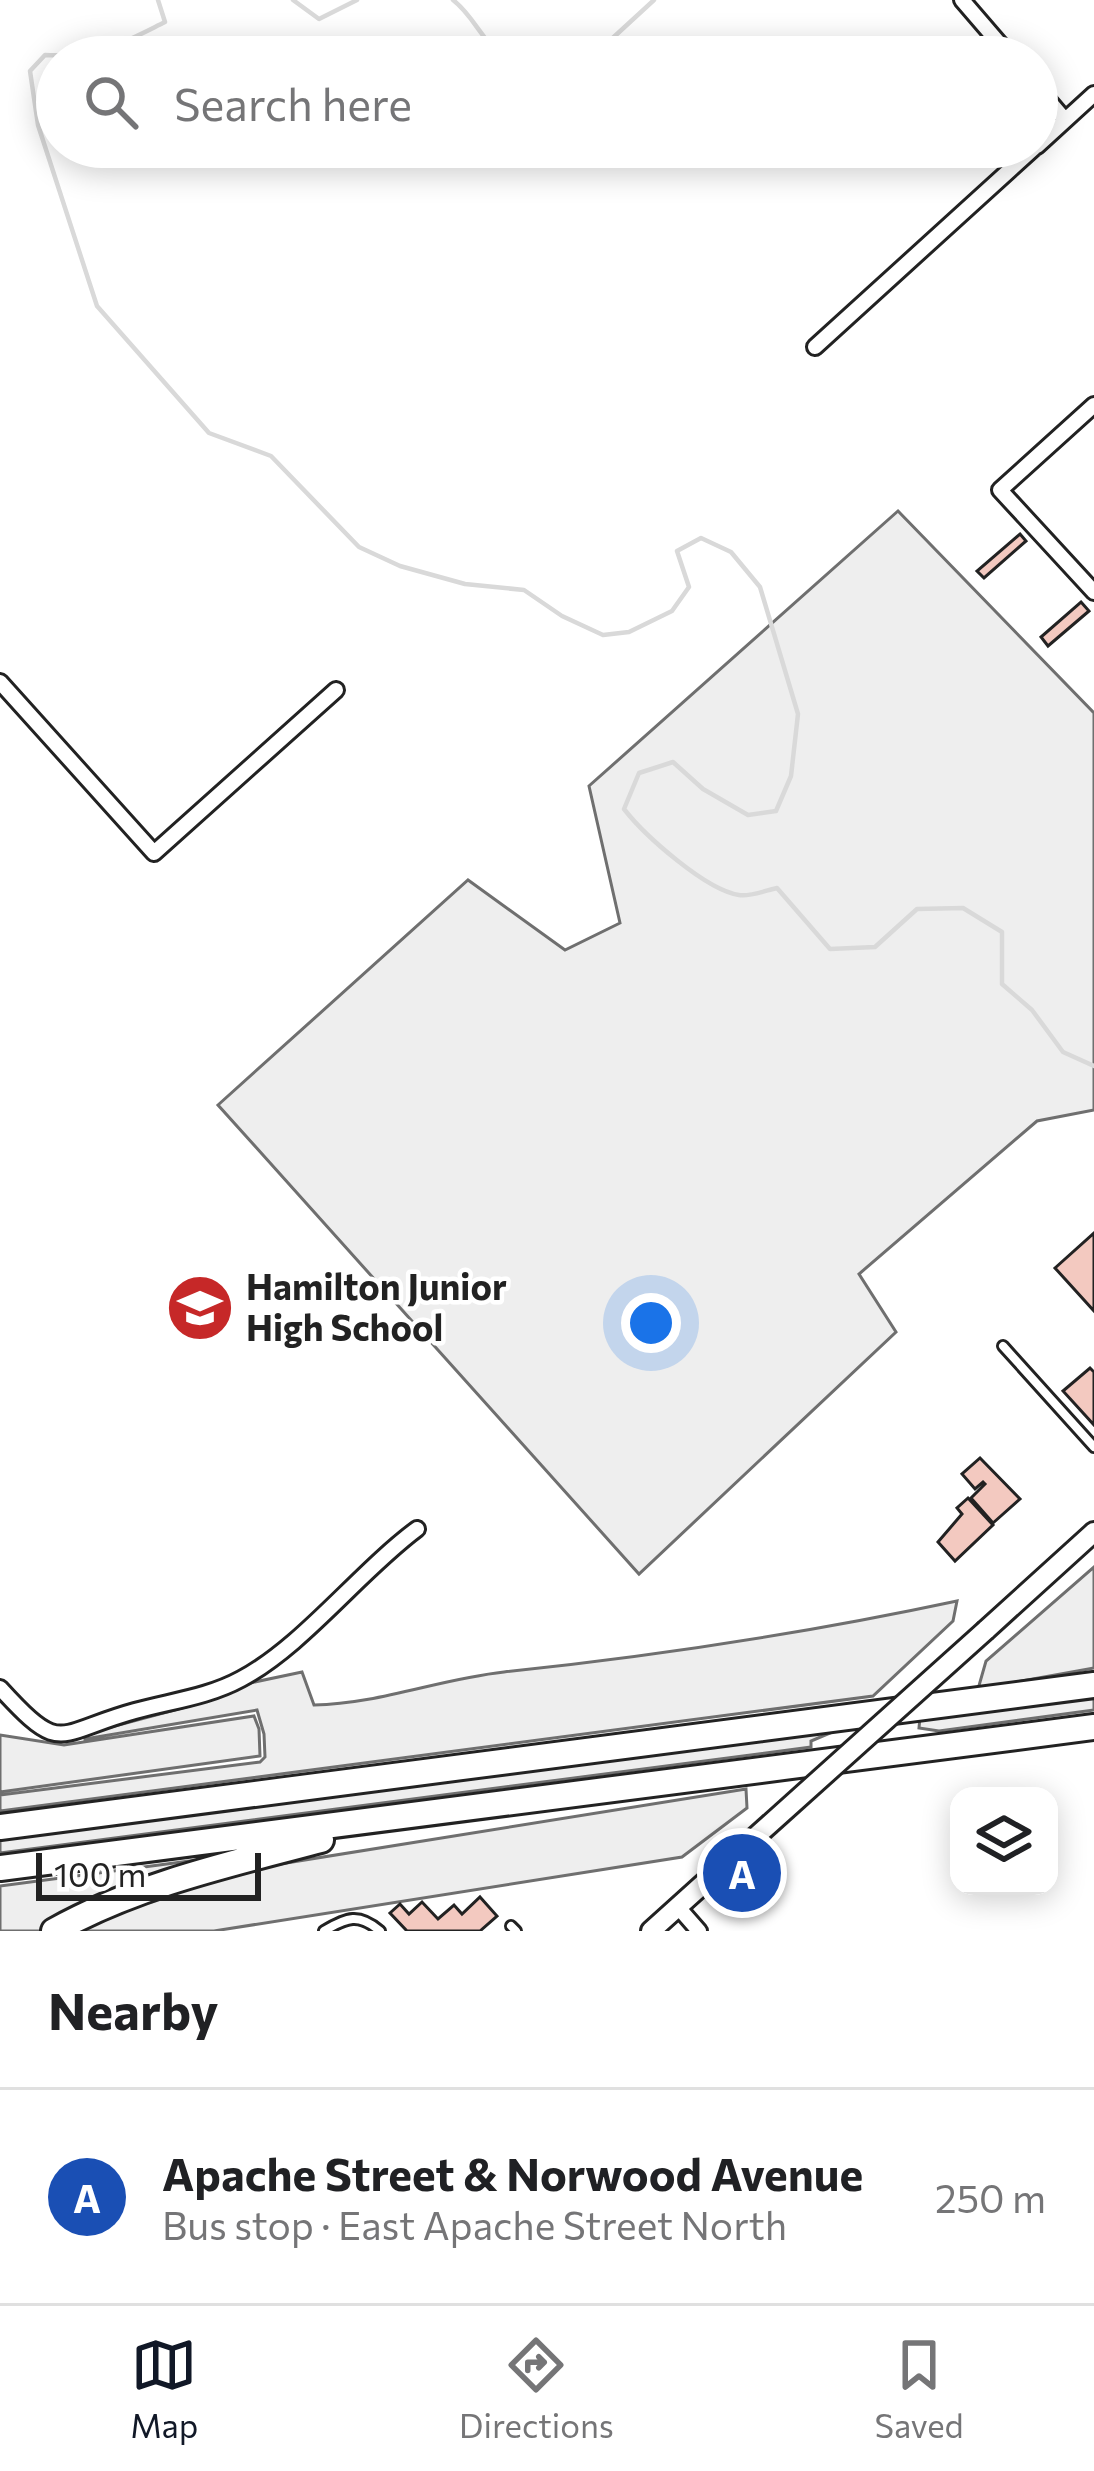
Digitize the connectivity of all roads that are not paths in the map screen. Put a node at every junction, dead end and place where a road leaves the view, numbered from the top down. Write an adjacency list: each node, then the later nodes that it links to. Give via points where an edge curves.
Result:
1 (962, 0): 2 (street)
2 (993, 36)
3 (1094, 94): 5 (street)
4 (1058, 112): 5 (street)
5 (1065, 120): 6 (street)
6 (1058, 126)
7 (1012, 168): 8 (street)
8 (814, 347)
9 (1094, 405): 10 (street, via 1000,490)
10 (1094, 592)
11 (0, 682): 12 (street, via 154,853)
12 (336, 690)
13 (1003, 1346): 14 (lane)
14 (1094, 1448)
15 (417, 1529): 18 (street, via 266,1664 216,1691 62,1736 33,1725)
16 (1094, 1532): 23 (main road, bridge)
17 (1094, 1685): 21 (highway)
18 (0, 1688)
19 (1094, 1727): 20 (highway)
20 (428, 1813): 22 (highway); 25 (highway, via 214,1868)
21 (0, 1827)
22 (0, 1868)
23 (678, 1907): 24 (main road); 28 (street)
24 (658, 1929)
25 (54, 1931)
26 (324, 1931): 27 (lane, via 347,1917 365,1918)
27 (380, 1931)
28 (699, 1931)

